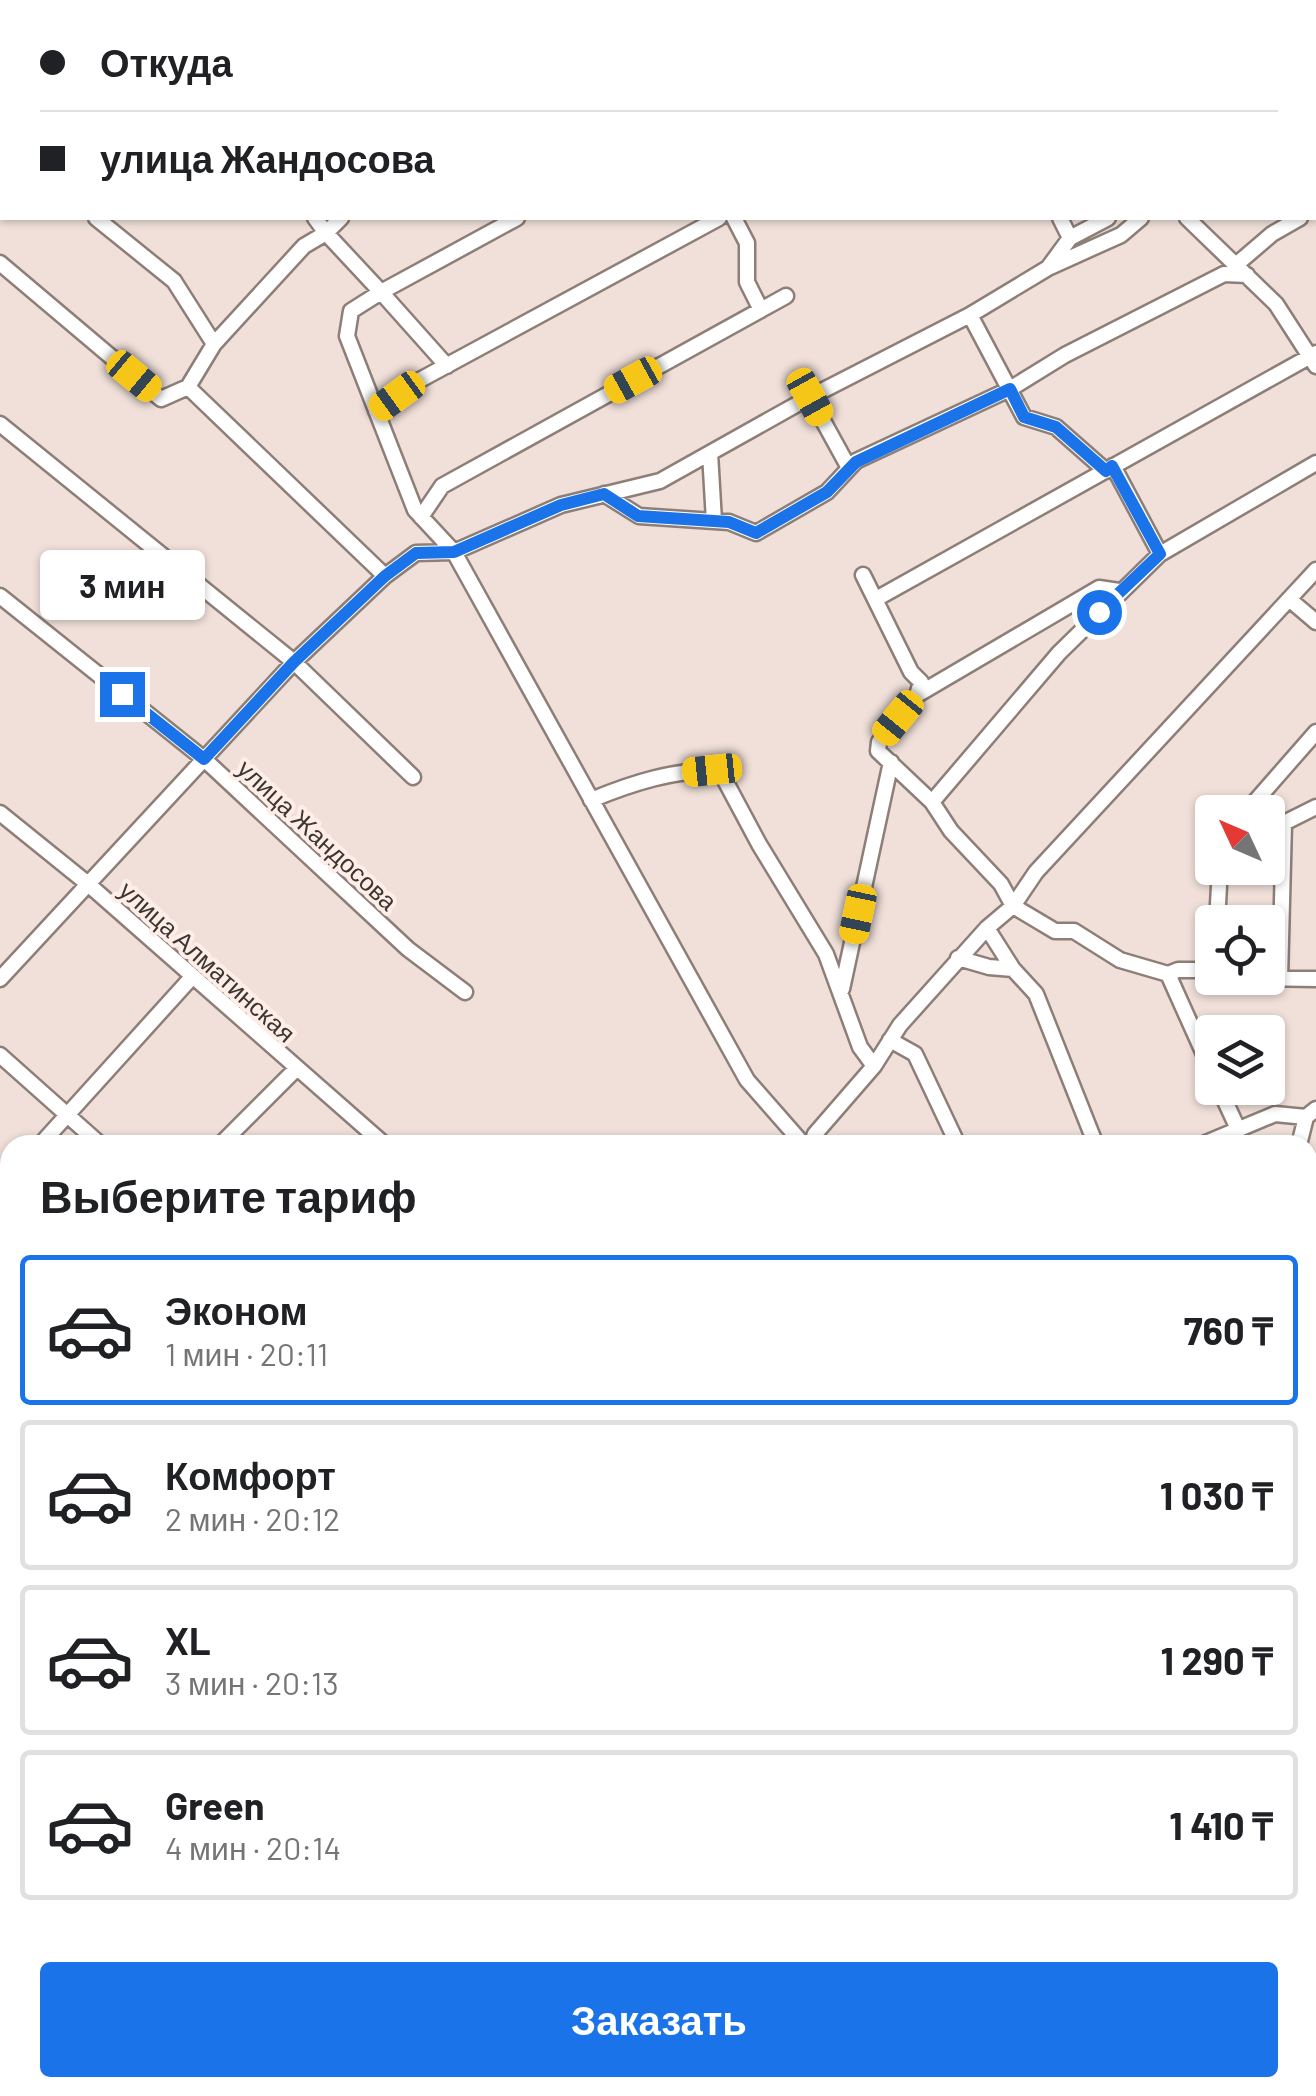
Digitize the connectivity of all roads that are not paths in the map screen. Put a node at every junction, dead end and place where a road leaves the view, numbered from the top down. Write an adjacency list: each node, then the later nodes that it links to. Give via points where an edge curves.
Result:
1 (98, 220): 21 (street, via 174,281)
2 (316, 220): 12 (street)
3 (339, 220): 12 (street)
4 (512, 220): 17 (street)
5 (715, 220): 23 (street)
6 (735, 220): 19 (street, via 747,243 747,282)
7 (1061, 220): 13 (street)
8 (1104, 220): 13 (street)
9 (1139, 220): 15 (street, via 1122,235)
10 (1189, 220): 16 (street)
11 (1296, 220): 16 (street, via 1272,234)
12 (326, 234): 17 (street); 21 (street, via 304,246)
13 (1070, 238): 15 (street)
14 (0, 263): 24 (street, via 161,399)
15 (1048, 268): 20 (street)
16 (1242, 269): 22 (street); 25 (street)
17 (381, 292): 23 (street); 27 (street, via 351,311 348,336)
18 (786, 296): 19 (street)
19 (761, 310): 34 (street, via 442,486)
20 (970, 316): 25 (street); 26 (street)
21 (214, 344): 24 (street)
22 (1314, 358): 32 (street)
23 (447, 366): 27 (street)
24 (188, 388): 40 (street)
25 (1010, 389): 31 (street); 32 (street, via 1024,417 1056,427)
26 (810, 397): 29 (street); 31 (street)
27 (376, 411): 34 (street)
28 (0, 424): 46 (street)
29 (710, 453): 33 (street, via 660,481); 35 (street)
30 (1316, 463): 37 (street)
31 (849, 468): 35 (street, via 827,492 756,533)
32 (1109, 468): 37 (street); 43 (street)
33 (604, 494): 35 (street, via 638,516); 36 (street, via 561,505)
34 (421, 517): 36 (street)
35 (714, 521)
36 (454, 552): 40 (street, via 416,553); 53 (street)
37 (1160, 554): 41 (street)
38 (1316, 570): 44 (street)
39 (862, 575): 43 (street)
40 (385, 576): 46 (street)
41 (1119, 591): 47 (street, via 1099,588); 54 (street)
42 (0, 596): 49 (street, улица Жандосова)
43 (876, 599): 47 (street, via 921,682)
44 (1289, 599): 45 (street); 59 (street, via 1036,872)
45 (1316, 622)
46 (294, 662): 49 (street); 51 (street)
47 (917, 694): 50 (street, via 879,742 878,752)
48 (1316, 732): 52 (street)
49 (204, 759): 57 (street); 70 (street, улица Жандосова, via 408,949)
50 (891, 762): 54 (street); 69 (street)
51 (413, 777)
52 (1261, 795)
53 (591, 800): 69 (street, via 632,783 720,770); 85 (street, via 747,1080)
54 (932, 802): 59 (street)
55 (1316, 807): 58 (street, via 1284,823)
56 (0, 813): 57 (street, улица Алматинская)
57 (88, 884): 65 (street, улица Алматинская); 66 (street)
58 (1282, 905)
59 (1013, 906): 60 (street); 64 (street, via 1055,931 1074,931 1120,960)
60 (987, 928): 61 (street); 62 (street)
61 (958, 958): 62 (street); 73 (street)
62 (1013, 968): 88 (street, via 1036,994)
63 (1195, 970): 64 (street)
64 (1168, 974): 72 (street)
65 (192, 977): 76 (street, улица Алматинская); 79 (street)
66 (0, 979)
67 (1285, 979): 68 (street)
68 (1312, 979): 71 (street)
69 (842, 990): 75 (street, via 860,1046)
70 (466, 992)
71 (1316, 996)
72 (1195, 1034)
73 (890, 1040): 75 (street); 87 (street, via 915,1054)
74 (0, 1055): 79 (street)
75 (874, 1066): 86 (street)
76 (296, 1069): 83 (street); 84 (street, улица Алматинская)
77 (1227, 1105): 80 (street)
78 (1311, 1113): 80 (street, via 1274,1114)
79 (70, 1114): 81 (street); 82 (street)
80 (1238, 1129): 89 (street)
81 (50, 1135)
82 (92, 1135)
83 (230, 1135)
84 (373, 1135)
85 (798, 1135)
86 (813, 1135)
87 (953, 1135)
88 (1092, 1135)
89 (1224, 1135)

